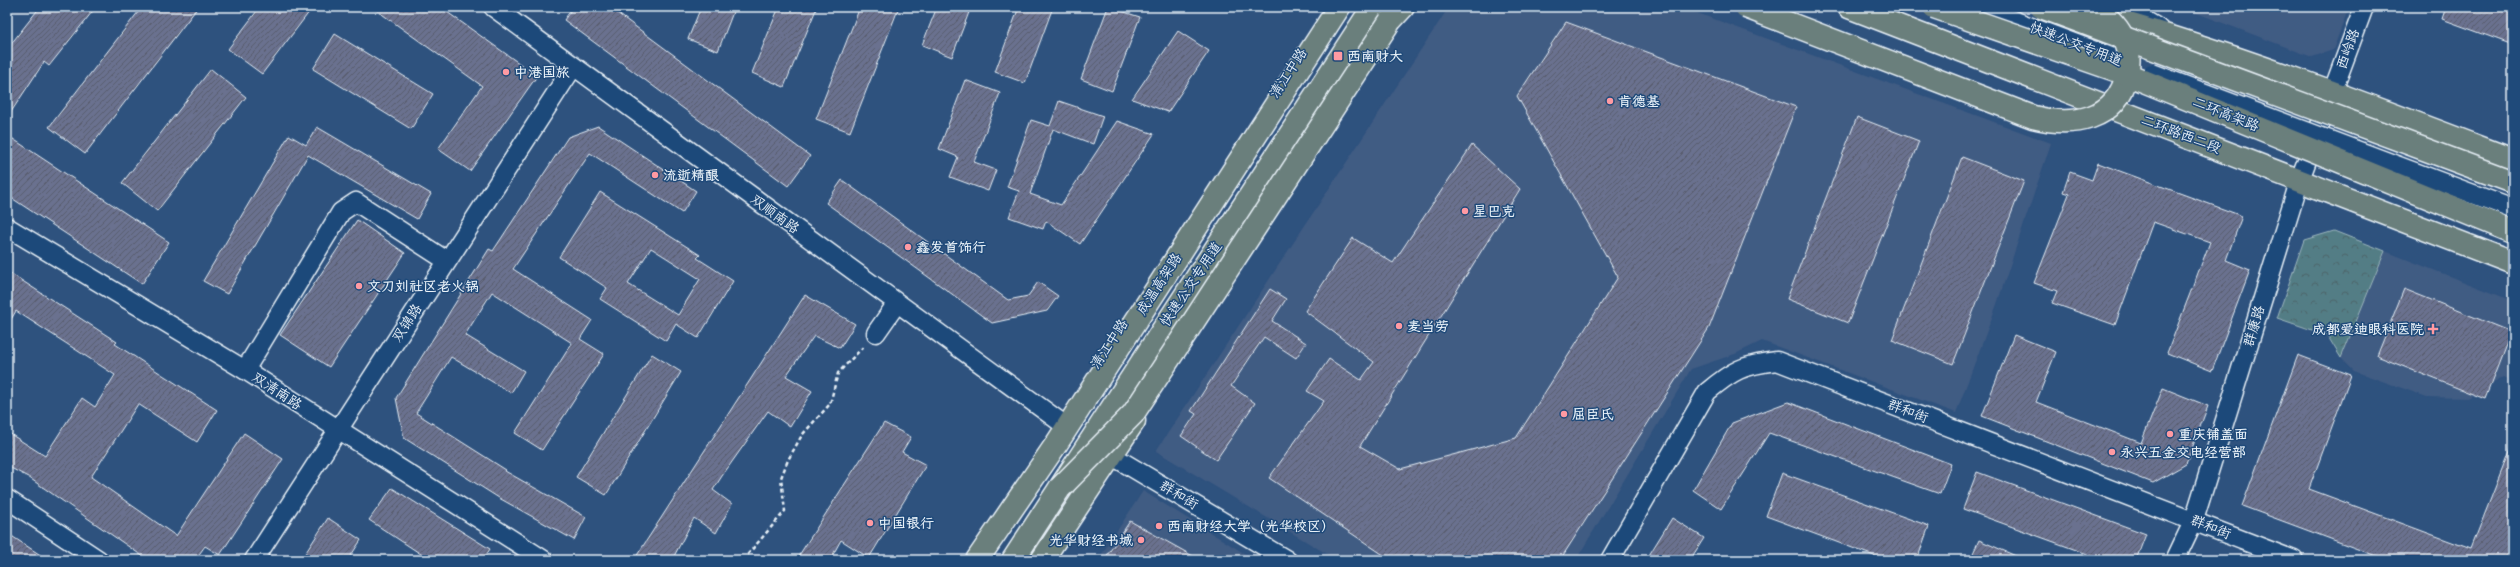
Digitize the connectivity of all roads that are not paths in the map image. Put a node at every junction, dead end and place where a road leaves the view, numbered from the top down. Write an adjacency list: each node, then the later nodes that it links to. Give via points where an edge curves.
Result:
1 (493, 7): 17 (street, 双顺南路)
2 (1331, 7): 30 (main road, 清江中路)
3 (1339, 7): 40 (main road, 成温高架路, via 1057,443)
4 (1373, 7): 33 (main road, 成温高架路, bridge)
5 (1407, 7): 32 (main road)
6 (1746, 7): 12 (main road, bridge, via 2033,116 2055,122 2089,118 2109,108 2120,95 2125,81 2130,59 2126,46 2112,21)
7 (1849, 7): 20 (main road, 二环路西二段)
8 (1934, 7): 24 (main road, 二环高架路, bridge, via 2124,73)
9 (1978, 7): 22 (street, 快速公交专用道, bridge)
10 (2042, 7): 21 (main road, bridge)
11 (2068, 7): 16 (main road)
12 (2095, 7)
13 (2123, 7): 16 (street)
14 (2364, 7): 18 (street, 西岭路)
15 (1392, 11): 33 (main road, bridge, via 1133,414); 41 (street, 快速公交专用道)
16 (2172, 36): 18 (main road)
17 (573, 67): 25 (street, 双锦路); 27 (street, 双顺南路)
18 (2333, 92): 19 (main road); 20 (street, 群康路)
19 (2513, 160)
20 (2300, 179): 26 (main road, 二环路西二段); 35 (street, 群康路)
21 (2513, 182)
22 (2513, 209)
23 (7, 227): 29 (street, 双清南路)
24 (2513, 232)
25 (447, 261): 29 (street, via 356,202 341,212); 31 (street, 双锦路)
26 (2513, 263)
27 (896, 303): 28 (street); 30 (street, 双顺南路)
28 (876, 333)
29 (245, 370): 31 (street, 双清南路)
30 (1059, 421): 39 (main road, 清江中路)
31 (337, 430): 37 (street, 双锦路); 38 (street, 双清南路)
32 (1111, 455): 43 (main road); 44 (street, 群和街)
33 (1060, 488): 42 (main road, 成温高架路)
34 (7, 498): 36 (street)
35 (2194, 520): 45 (street, 群和街, via 1777,361 1752,364 1729,373 1707,392); 46 (street, 群康路); 47 (street, 群和街)
36 (99, 560)
37 (254, 560)
38 (544, 560)
39 (966, 560)
40 (977, 560)
41 (1006, 560)
42 (1013, 560)
43 (1042, 560)
44 (1287, 560)
45 (1610, 560)
46 (2176, 560)
47 (2294, 560)

